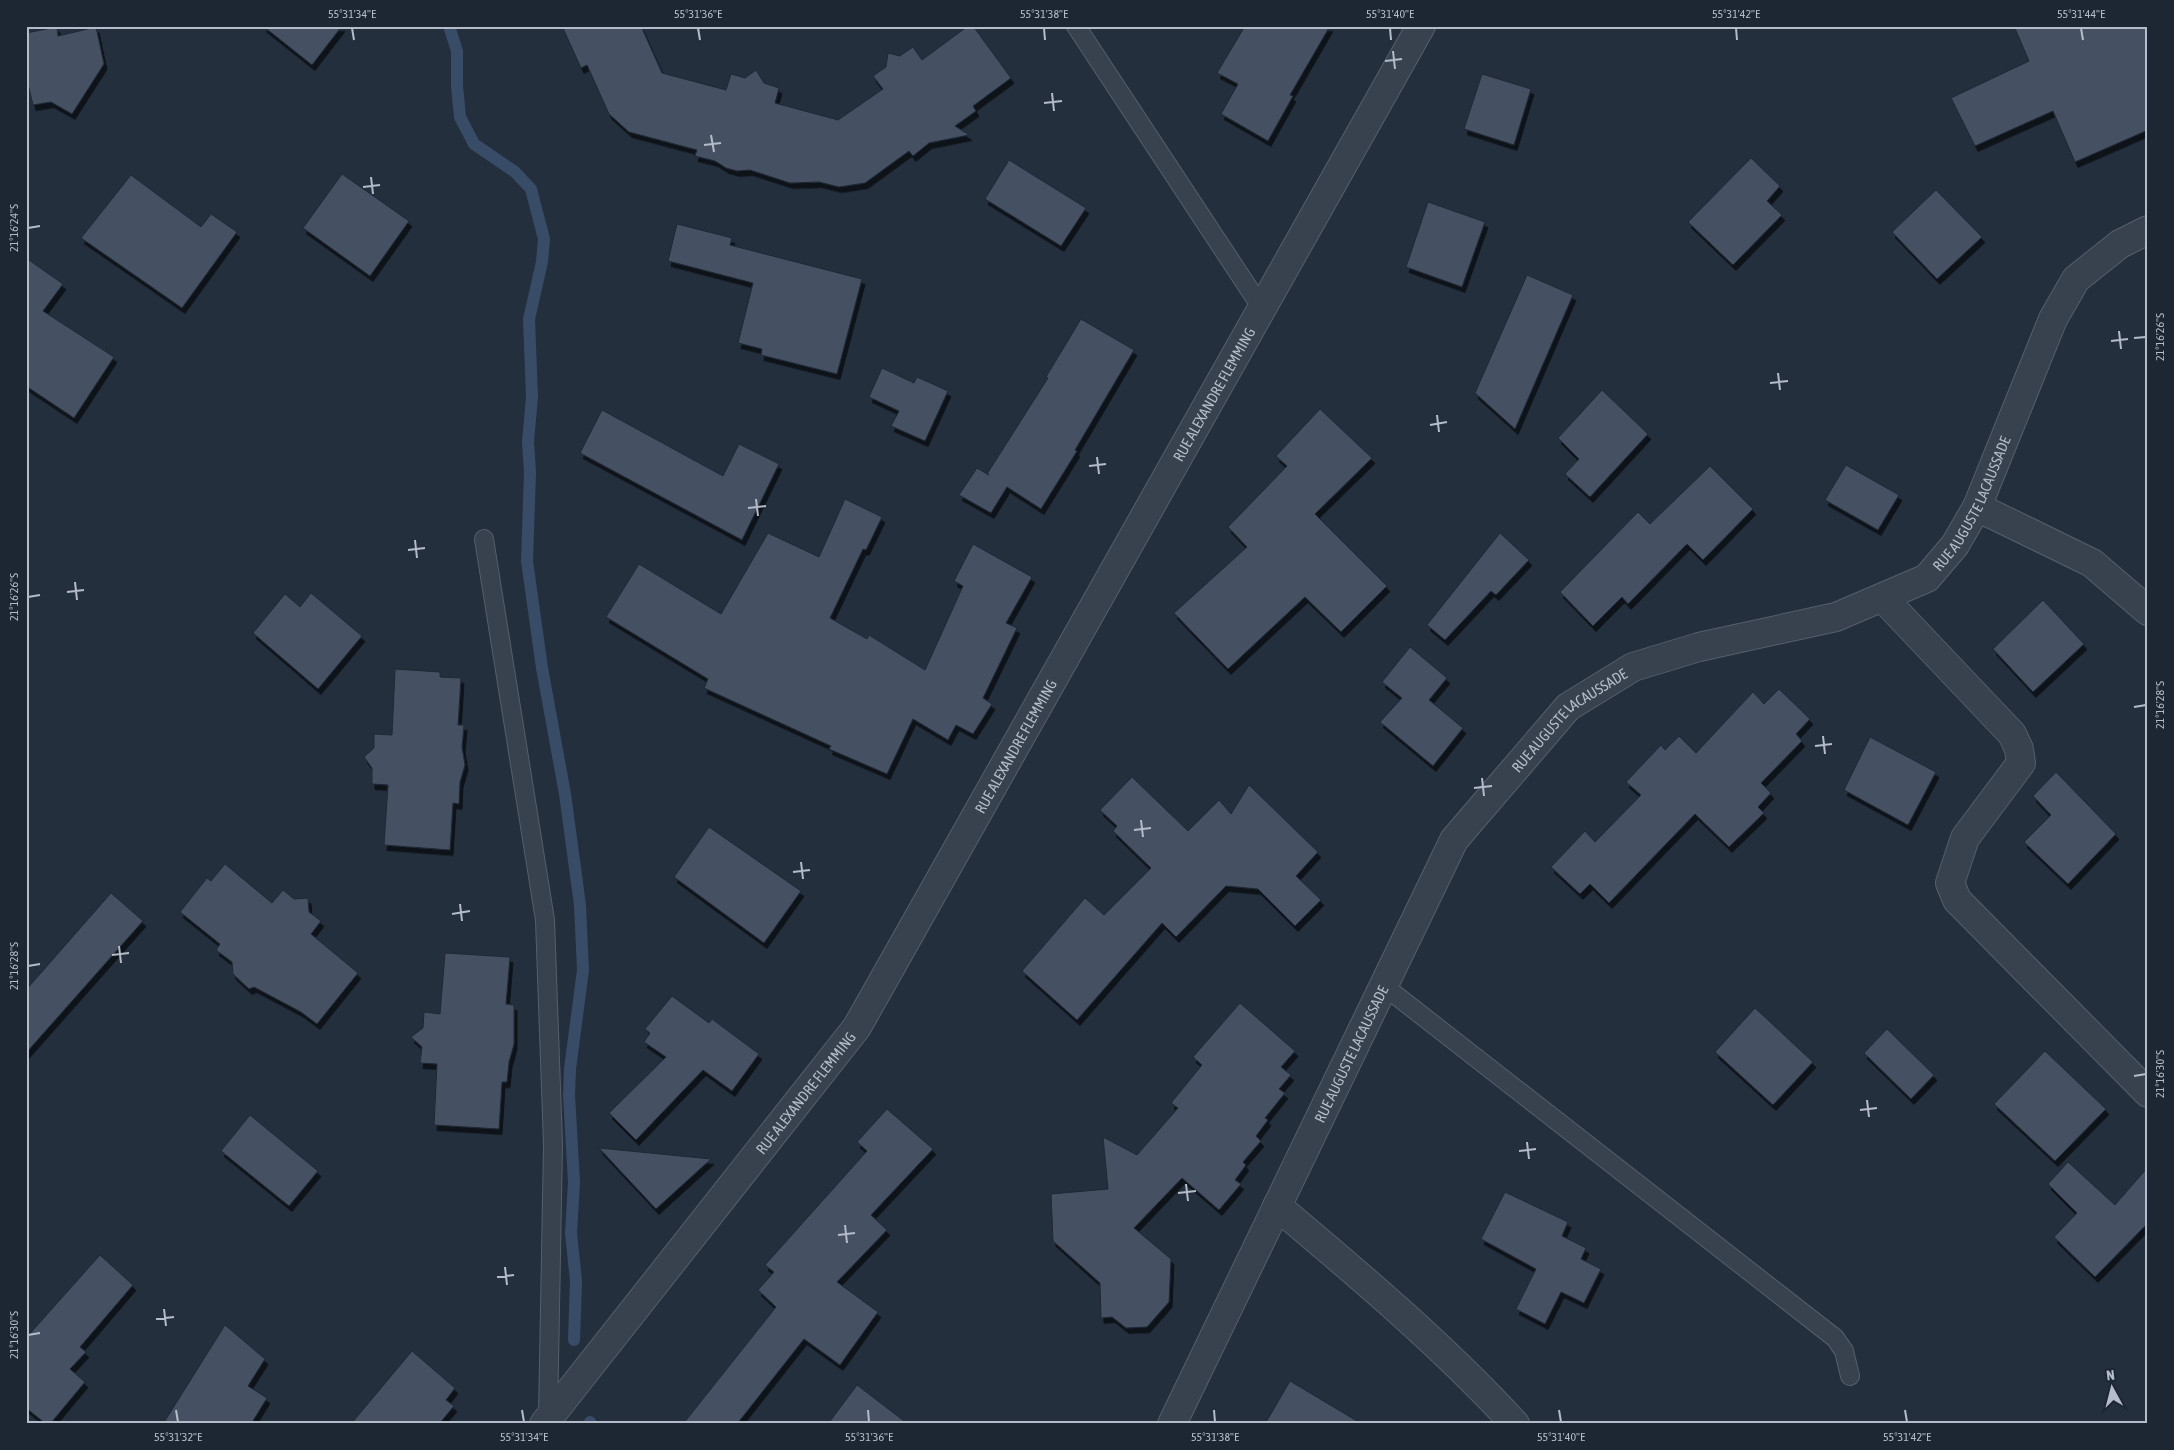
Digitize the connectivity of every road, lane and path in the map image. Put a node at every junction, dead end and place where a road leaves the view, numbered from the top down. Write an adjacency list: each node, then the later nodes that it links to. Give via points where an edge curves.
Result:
1 (1076, 26): 4 (lane)
2 (1421, 26): 4 (street, RUE ALEXANDRE FLEMMING)
3 (2148, 230): 5 (street, RUE AUGUSTE LACAUSSADE, via 2120,244 2076,279 2053,319)
4 (1260, 307): 13 (street, RUE ALEXANDRE FLEMMING, via 857,1027)
5 (1976, 507): 7 (street, RUE AUGUSTE LACAUSSADE, via 1955,545 1927,578); 8 (street, via 2092,562)
6 (484, 539): 13 (lane, via 545,920 553,1144)
7 (1883, 598): 9 (street, RUE AUGUSTE LACAUSSADE, via 1836,616 1699,647 1633,667 1568,706 1454,840); 10 (street, via 2012,734 2019,749 2021,763 1966,838 1950,883 1957,900)
8 (2148, 611)
9 (1384, 986): 11 (street, RUE AUGUSTE LACAUSSADE); 12 (lane, via 1835,1338 1844,1351)
10 (2148, 1093)
11 (1277, 1206): 14 (street, RUE AUGUSTE LACAUSSADE); 15 (street, via 1375,1288 1488,1394)
12 (1850, 1376)
13 (546, 1421)
14 (1172, 1424)
15 (1515, 1424)

